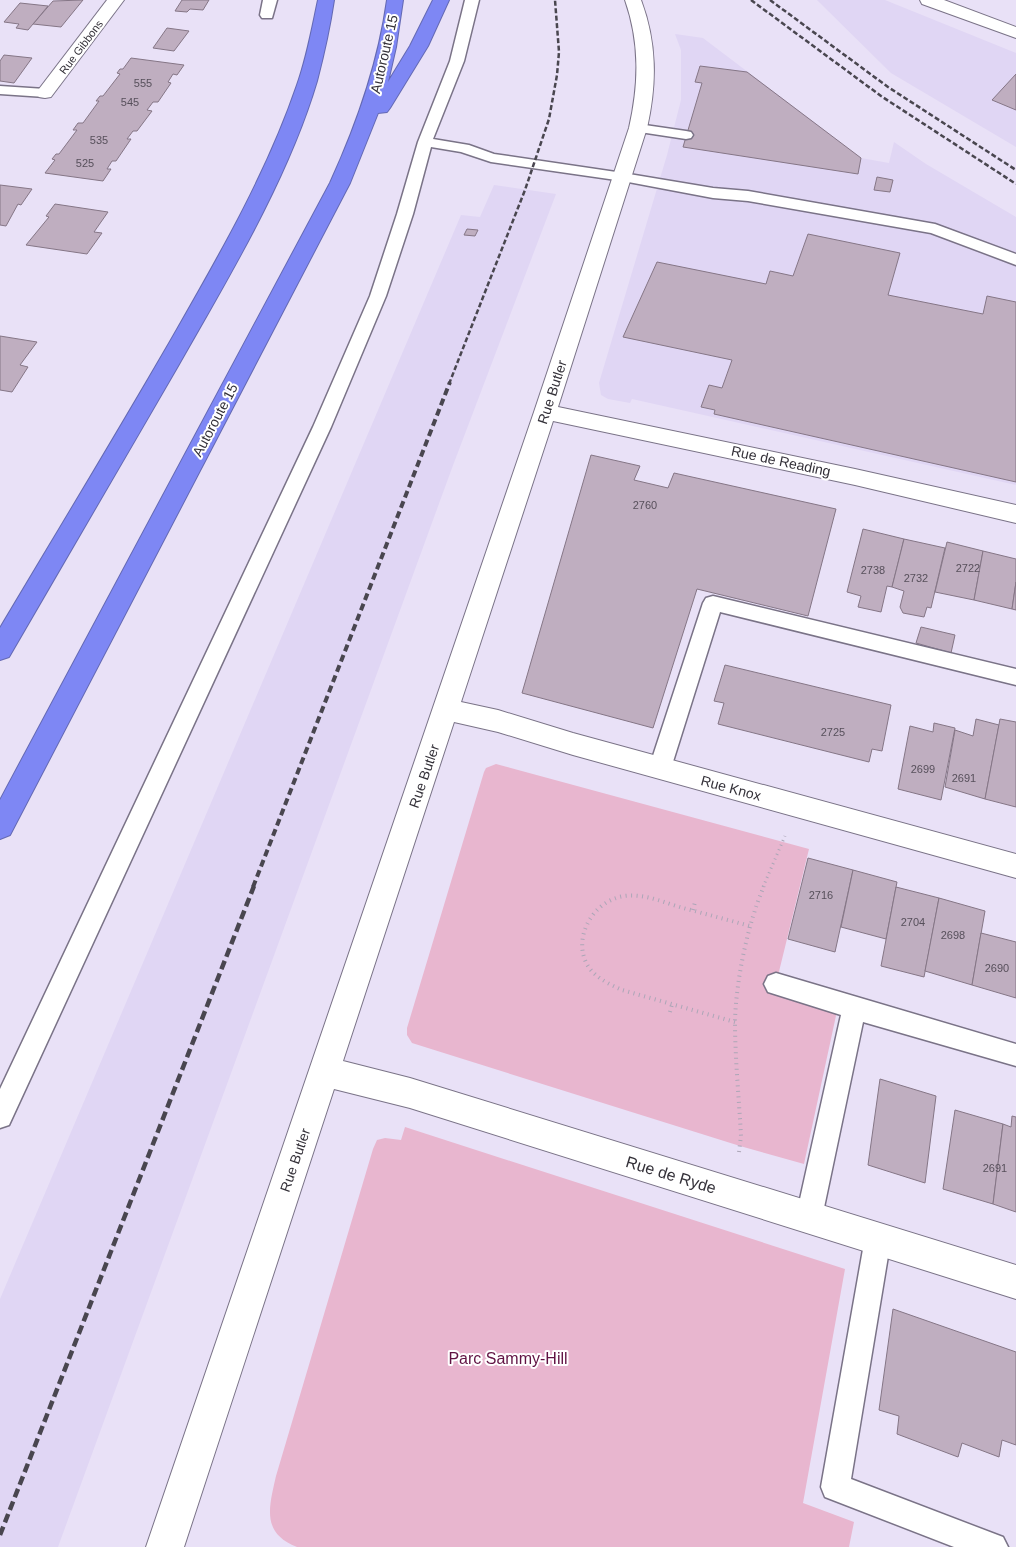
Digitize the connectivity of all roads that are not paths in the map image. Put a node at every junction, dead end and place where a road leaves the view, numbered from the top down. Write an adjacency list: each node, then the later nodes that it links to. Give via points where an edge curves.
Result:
1 (116, 0): 12 (street, Rue Gibbons)
2 (270, 0): 9 (lane)
3 (326, 0): 23 (highway, via 320,35 291,129 247,222 177,349)
4 (395, 0): 17 (highway, Autoroute 15, via 380,80)
5 (441, 0): 17 (highway, via 419,46)
6 (472, 0): 15 (lane, via 458,61)
7 (633, 0): 13 (street, Rue Butler, via 645,39 647,59 645,102)
8 (928, 0): 10 (street)
9 (267, 15)
10 (1016, 33)
11 (0, 90): 12 (lane)
12 (45, 93)
13 (638, 128): 14 (lane); 19 (street, Rue Butler)
14 (686, 135)
15 (424, 142): 16 (lane); 33 (lane, via 378,296 322,427)
16 (464, 148): 18 (lane, via 496,146); 19 (lane, via 491,158)
17 (355, 152): 27 (highway, Autoroute 15)
18 (590, 158)
19 (620, 166): 20 (lane, via 713,194 748,196 935,229); 21 (street, Rue Butler)
20 (1016, 260)
21 (545, 412): 22 (street, Rue de Reading); 25 (street, Rue Butler)
22 (1016, 514)
23 (0, 650)
24 (1016, 677): 26 (lane, via 713,603)
25 (446, 710): 26 (street, Rue Knox, via 531,730); 32 (street, Rue Butler)
26 (660, 768): 28 (street, Rue Knox)
27 (0, 827)
28 (1016, 866)
29 (776, 984): 30 (lane)
30 (854, 1008): 31 (lane); 34 (lane)
31 (1016, 1056)
32 (324, 1071): 34 (street, Rue de Ryde, via 410,1094); 37 (street, Rue Butler)
33 (0, 1116)
34 (810, 1217): 35 (street, Rue de Ryde)
35 (878, 1238): 36 (street, Rue de Ryde); 38 (lane, via 835,1488)
36 (1016, 1282)
37 (165, 1547)
38 (993, 1547)

